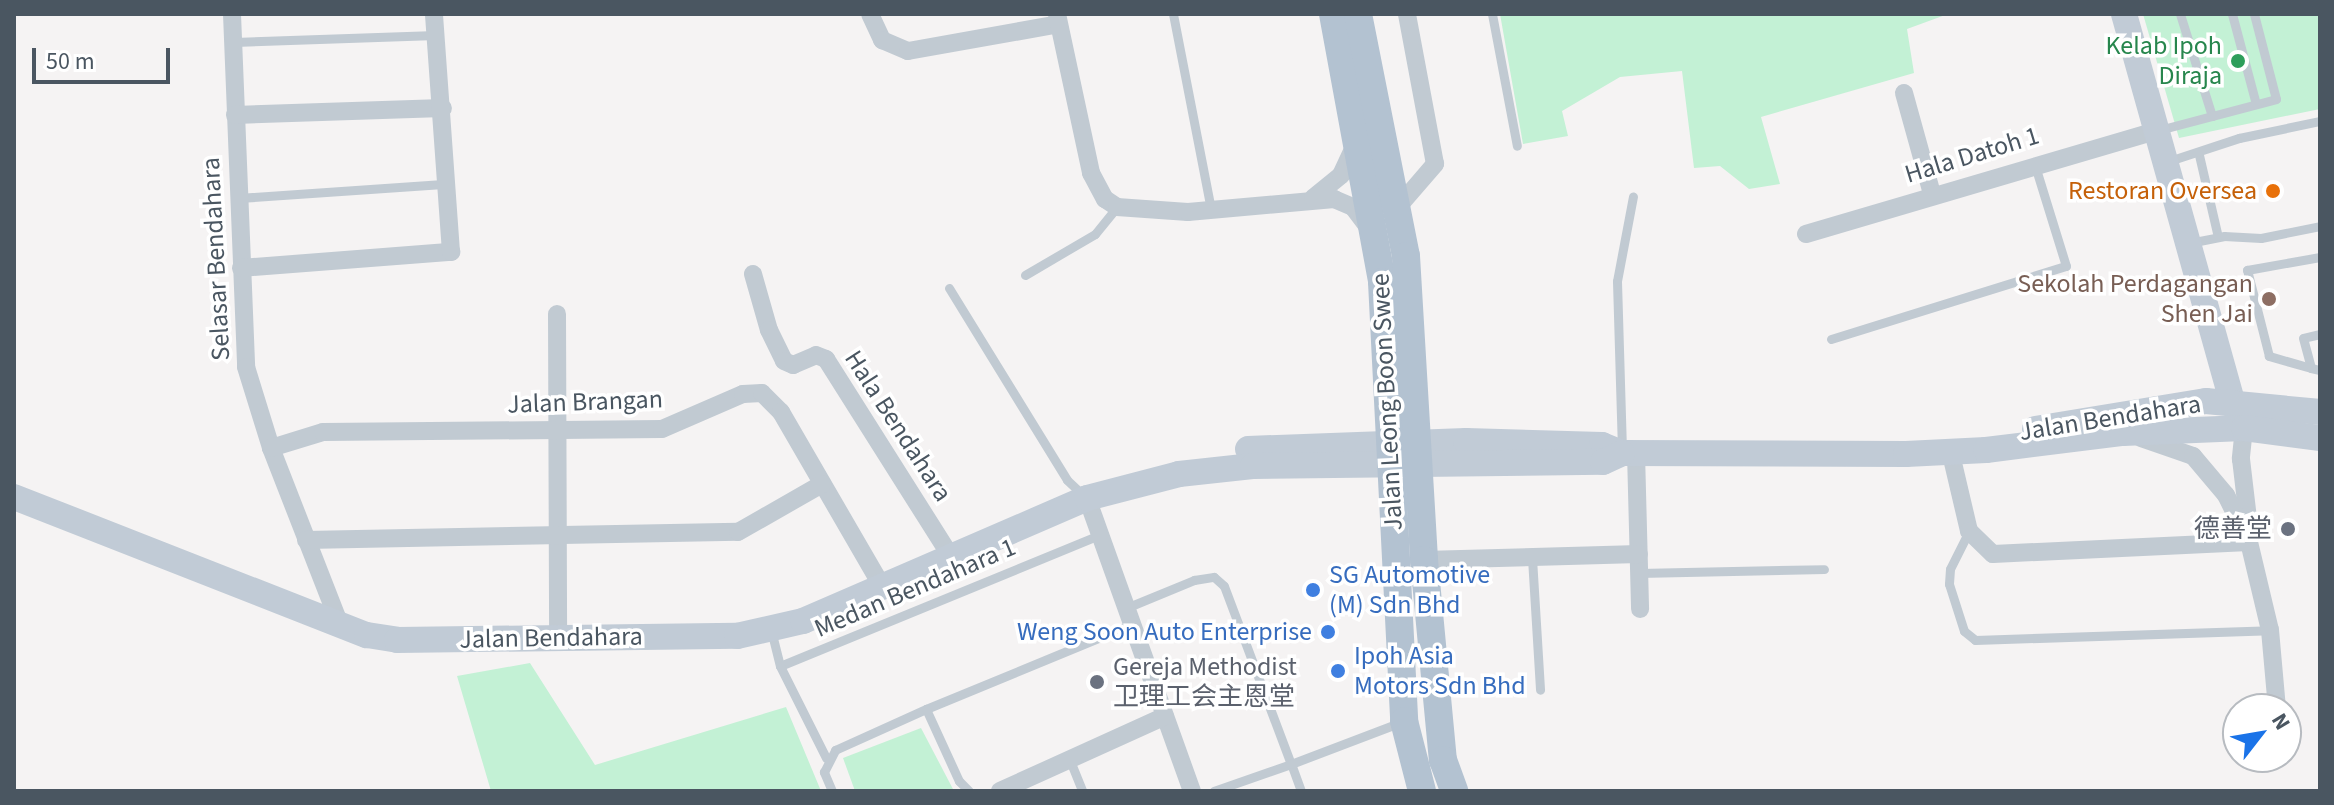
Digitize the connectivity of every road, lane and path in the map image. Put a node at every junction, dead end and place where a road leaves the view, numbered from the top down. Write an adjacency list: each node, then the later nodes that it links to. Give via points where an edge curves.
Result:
1 (232, 14): 15 (street, Selasar Bendahara)
2 (434, 14): 14 (street)
3 (870, 14): 13 (street, via 882,40 908,51)
4 (1173, 14): 35 (lane)
5 (1333, 14): 23 (main road, Jalan Leong Boon Swee)
6 (1358, 14): 34 (main road, Jalan Leong Boon Swee)
7 (1407, 14): 34 (street, via 1435,164)
8 (1492, 14): 24 (lane)
9 (2124, 14): 22 (main road)
10 (2180, 14): 20 (lane)
11 (2232, 14): 17 (lane)
12 (2254, 14): 17 (lane, via 2276,99)
13 (1058, 19): 33 (street, via 1091,173 1105,199)
14 (436, 35): 15 (lane); 18 (street)
15 (234, 42): 19 (street, Selasar Bendahara)
16 (1904, 93): 29 (street)
17 (2256, 104): 20 (lane)
18 (443, 108): 19 (street); 28 (street)
19 (235, 115): 31 (street, Selasar Bendahara)
20 (2212, 116): 22 (lane)
21 (2320, 121): 25 (lane, via 2239,138)
22 (2156, 131): 26 (main road); 27 (street, Hala Datoh 1)
23 (1357, 141): 32 (street, via 1341,175); 39 (main road, Jalan Leong Boon Swee)
24 (1517, 146)
25 (2199, 155): 26 (lane); 38 (lane)
26 (2164, 161): 40 (main road)
27 (2034, 162): 29 (street, Hala Datoh 1); 49 (lane, via 2066,266)
28 (447, 184): 31 (lane); 42 (street, via 451,252)
29 (1932, 194): 37 (street, Hala Datoh 1)
30 (1633, 196): 61 (lane, via 1617,281)
31 (239, 198): 42 (street, Selasar Bendahara)
32 (1313, 198): 35 (street); 39 (street, via 1353,207)
33 (1117, 207): 35 (street); 44 (lane, via 1095,234)
34 (1398, 207): 62 (main road, Jalan Leong Boon Swee, via 1407,268)
35 (1211, 210)
36 (2320, 226): 38 (lane, via 2261,238)
37 (1806, 234)
38 (2218, 237): 40 (lane)
39 (1377, 241): 62 (main road, Jalan Leong Boon Swee)
40 (2186, 244): 46 (main road)
41 (2320, 257): 51 (lane, via 2247,270 2269,356)
42 (241, 268): 59 (street, Selasar Bendahara, via 246,367)
43 (753, 274): 71 (street, Hala Bendahara, via 784,361 793,365 816,355 826,359)
44 (1025, 275)
45 (949, 288): 65 (lane, via 1067,480)
46 (2202, 304): 50 (main road); 52 (main road, via 2199,316)
47 (557, 314): 57 (street)
48 (2320, 334): 51 (lane, via 2303,338)
49 (1831, 339)
50 (2217, 340): 53 (main road, via 2237,371); 54 (main road)
51 (2315, 369)
52 (2213, 374): 54 (main road); 56 (main road)
53 (2271, 405): 54 (main road, Jalan Bendahara); 55 (main road, Jalan Bendahara)
54 (2230, 410): 56 (main road, Jalan Bendahara); 56 (main road, Jalan Bendahara); 58 (main road, Jalan Bendahara); 70 (street)
55 (2320, 412)
56 (2126, 422): 60 (main road, Jalan Bendahara); 70 (street, via 2207,467)
57 (557, 432): 59 (street, Jalan Brangan, via 323,432); 63 (street, Jalan Brangan, via 662,429 743,394 762,393 781,412); 67 (street)
58 (2320, 436)
59 (271, 448): 69 (street, Selasar Bendahara)
60 (1950, 450): 61 (main road, Jalan Bendahara); 66 (street)
61 (1629, 453): 62 (main road, Jalan Bendahara, via 1603,462); 74 (street)
62 (1403, 454): 65 (main road, Jalan Bendahara, via 1211,470); 73 (main road, Jalan Leong Boon Swee); 88 (main road, Jalan Leong Boon Swee)
63 (822, 484): 67 (street, via 738,532); 76 (street, Jalan Brangan)
64 (14, 497): 79 (main road, Jalan Bendahara, via 120,535)
65 (1087, 498): 68 (street); 71 (main road, Jalan Bendahara)
66 (1969, 531): 70 (street, via 1979,546 2007,555); 81 (lane, via 1950,569 1949,584 1964,631 1975,640)
67 (558, 534): 69 (street); 82 (street)
68 (1100, 535): 78 (street); 83 (lane, Medan Bendahara 1)
69 (306, 540): 79 (street, Selasar Bendahara)
70 (2249, 542): 81 (street)
71 (951, 557): 76 (main road, Jalan Bendahara)
72 (1532, 558): 73 (street); 74 (street); 84 (lane)
73 (1424, 560): 100 (main road, Jalan Leong Boon Swee, via 1443,760)
74 (1639, 564): 75 (lane); 77 (street)
75 (1824, 569)
76 (883, 588): 80 (main road, Jalan Bendahara)
77 (1640, 609)
78 (1129, 616): 86 (lane); 87 (street); 91 (lane, via 1194,580 1214,577 1224,586)
79 (341, 628): 82 (main road, Jalan Bendahara, via 397,640)
80 (771, 630): 82 (main road, Jalan Bendahara, via 737,636); 83 (lane)
81 (2270, 630): 85 (street)
82 (558, 637)
83 (780, 666): 89 (lane)
84 (1540, 690)
85 (2276, 693)
86 (926, 709): 89 (lane); 93 (lane, via 959,781)
87 (1165, 716): 90 (street); 96 (street)
88 (1404, 721): 91 (lane); 99 (main road, Jalan Leong Boon Swee)
89 (826, 758): 92 (lane, via 824,772)
90 (1069, 758): 94 (street); 95 (lane)
91 (1291, 764): 97 (lane); 98 (lane)
92 (832, 791)
93 (969, 791)
94 (1000, 791)
95 (1082, 791)
96 (1192, 791)
97 (1214, 791)
98 (1301, 791)
99 (1422, 791)
100 (1454, 791)

